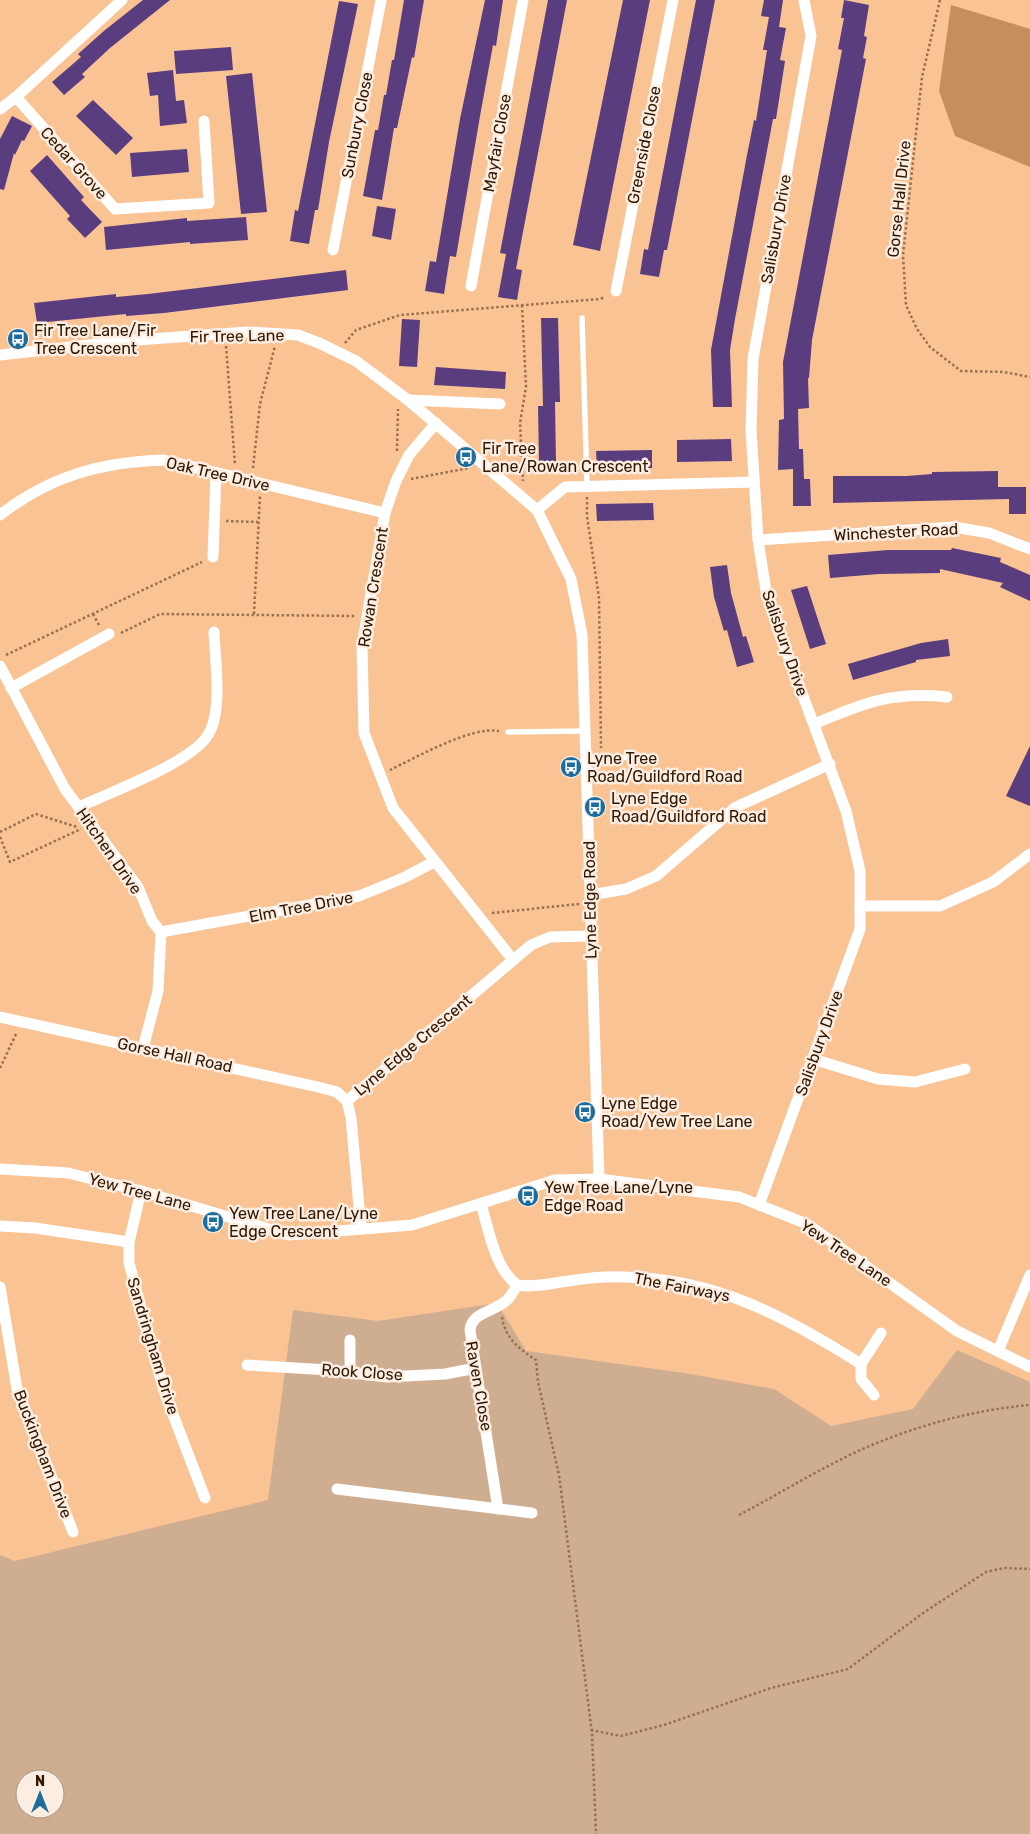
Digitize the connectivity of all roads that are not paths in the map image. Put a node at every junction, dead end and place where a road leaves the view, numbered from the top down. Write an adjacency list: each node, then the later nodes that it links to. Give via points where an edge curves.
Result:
1 (122, 0): 6 (street)
2 (381, 0): 9 (street, Sunbury Close)
3 (523, 0): 10 (street, Mayfair Close)
4 (673, 0): 11 (street, Greenside Close)
5 (804, 0): 18 (street, Salisbury Drive, via 811,36 753,359 750,409)
6 (16, 97): 7 (street); 8 (street, Cedar Grove, via 116,209 209,203)
7 (0, 109)
8 (204, 121)
9 (333, 250)
10 (471, 286)
11 (616, 291)
12 (582, 318): 19 (lane)
13 (0, 355): 14 (street, Fir Tree Lane, via 123,341 225,334 298,335 356,361)
14 (408, 400): 15 (street); 16 (street, Fir Tree Lane)
15 (500, 404)
16 (436, 423): 20 (street, Fir Tree Lane); 21 (street, Rowan Crescent, via 409,455)
17 (216, 473): 21 (street, Oak Tree Drive); 22 (street, Oak Tree Drive, via 164,460 127,461 95,467 62,477 16,502); 25 (street)
18 (754, 482): 19 (street); 23 (street, Salisbury Drive)
19 (587, 486): 20 (street, via 565,487)
20 (536, 510): 33 (street, Lyne Edge Road, via 571,580 582,635)
21 (385, 513): 39 (street, Rowan Crescent, via 362,646 364,733 393,808)
22 (0, 515)
23 (758, 540): 24 (street, Winchester Road, via 954,527 989,533); 31 (street, Salisbury Drive, via 766,591)
24 (1030, 549)
25 (213, 557)
26 (214, 632): 37 (street, via 216,708 208,735 183,758)
27 (108, 634): 29 (street)
28 (0, 666): 29 (street, Hitchen Drive)
29 (11, 688): 37 (street, Hitchen Drive, via 65,789)
30 (947, 697): 31 (street, via 921,694 878,699)
31 (814, 724): 36 (street, Salisbury Drive)
32 (508, 732): 33 (lane)
33 (586, 732): 34 (street, Lyne Edge Road)
34 (587, 758): 35 (lane); 40 (street, Lyne Edge Road)
35 (649, 758)
36 (830, 764): 40 (street, via 736,807 656,876); 41 (street, Salisbury Drive, via 846,811 860,872)
37 (79, 807): 42 (street, Hitchen Drive, via 138,887 152,921)
38 (1030, 854): 41 (street, via 993,882 940,906)
39 (434, 862): 42 (street, Elm Tree Drive, via 359,896); 44 (street, Rowan Crescent)
40 (590, 899): 43 (street, Lyne Edge Road)
41 (860, 906): 47 (street, Salisbury Drive, via 860,929)
42 (161, 932): 46 (street, via 158,991)
43 (590, 936): 44 (street, Lyne Edge Crescent, via 541,939); 51 (street, Lyne Edge Road)
44 (513, 960): 49 (street, Lyne Edge Crescent)
45 (0, 1017): 46 (street, Gorse Hall Road)
46 (143, 1048): 49 (street, Gorse Hall Road, via 318,1087 337,1092)
47 (813, 1059): 48 (street, via 878,1079 915,1082); 54 (street, Salisbury Drive)
48 (965, 1069)
49 (346, 1101): 56 (street, Lyne Edge Crescent, via 351,1118)
50 (0, 1169): 52 (street, Yew Tree Lane, via 68,1173)
51 (599, 1179): 53 (street, Yew Tree Lane, via 555,1180); 54 (street, Yew Tree Lane, via 739,1197)
52 (141, 1191): 56 (street, Yew Tree Lane, via 289,1235); 57 (street, Sandringham Drive)
53 (481, 1204): 56 (street, Yew Tree Lane, via 412,1226); 59 (street, via 503,1270)
54 (759, 1205): 63 (street, Yew Tree Lane, via 807,1224 957,1331)
55 (0, 1226): 57 (street)
56 (361, 1229)
57 (129, 1242): 71 (street, Sandringham Drive, via 129,1263 164,1390)
58 (1030, 1275): 63 (street)
59 (516, 1285): 64 (street, The Fairways, via 626,1277 687,1285 755,1304 809,1331); 67 (street, Raven Close, via 501,1305 477,1316 471,1323)
60 (0, 1286): 74 (street, Buckingham Drive, via 17,1389)
61 (881, 1333): 64 (street)
62 (350, 1340): 68 (street)
63 (998, 1351): 66 (street, Yew Tree Lane)
64 (861, 1364): 69 (street, via 861,1379)
65 (247, 1365): 68 (street, Rook Close)
66 (1030, 1367)
67 (476, 1368): 68 (street, Rook Close, via 413,1376); 72 (street, Raven Close)
68 (350, 1373)
69 (874, 1395)
70 (337, 1489): 72 (street)
71 (205, 1498)
72 (498, 1509): 73 (street)
73 (532, 1513)
74 (73, 1532)

